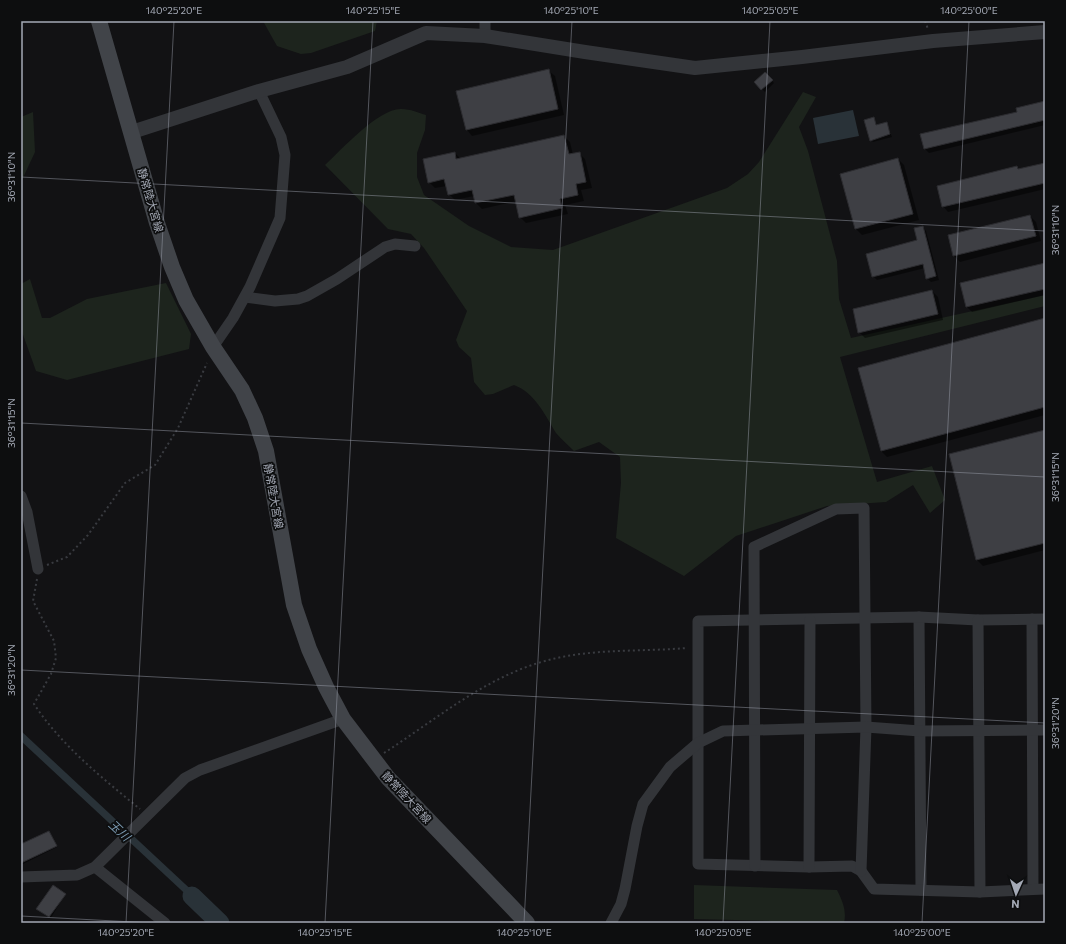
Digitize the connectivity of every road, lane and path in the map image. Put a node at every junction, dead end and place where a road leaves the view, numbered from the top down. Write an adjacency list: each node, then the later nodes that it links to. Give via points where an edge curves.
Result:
1 (98, 21): 6 (main road, 静常陸大宮線)
2 (485, 21): 4 (street)
3 (1045, 32): 4 (street, via 933,41 695,68)
4 (485, 36): 5 (street, via 426,33 348,67)
5 (259, 91): 6 (street); 8 (street, via 282,137 285,155 280,218)
6 (132, 132): 9 (main road, 静常陸大宮線, via 157,224 172,267 186,300)
7 (415, 246): 8 (street, via 395,244 385,247 337,279 298,299 275,301)
8 (245, 297): 9 (street)
9 (213, 347): 11 (path, via 178,428 156,465 125,484 88,535 67,557); 20 (main road, 静常陸大宮線, via 242,390 256,418 266,451 294,605 309,649)
10 (21, 496): 11 (street, via 27,512)
11 (38, 569): 30 (path, via 33,601 54,641 56,658 51,674 34,704 46,722 98,775)
12 (919, 617): 13 (street); 18 (street); 25 (street)
13 (866, 618): 16 (street, via 864,508 836,509 754,547); 17 (street); 21 (street)
14 (1032, 618): 15 (street); 18 (street); 26 (street)
15 (1045, 619)
16 (753, 620): 17 (street); 19 (street, via 698,621); 22 (street)
17 (810, 620): 23 (street)
18 (978, 620): 27 (street)
19 (699, 647): 28 (street); 29 (path, via 596,652 546,661 508,674)
20 (344, 719): 29 (main road, 静常陸大宮線); 30 (street, via 200,770 185,778)
21 (866, 728): 23 (street); 25 (street); 34 (street)
22 (754, 729): 23 (street); 28 (street, via 723,731); 31 (street)
23 (810, 729): 33 (street)
24 (1045, 730): 26 (street)
25 (920, 731): 27 (street); 38 (street)
26 (1033, 731): 27 (street); 36 (street)
27 (980, 732): 39 (street)
28 (698, 743): 31 (street, via 698,864); 42 (street, via 670,767 643,804 621,904)
29 (373, 760): 41 (main road, 静常陸大宮線)
30 (146, 817): 32 (street)
31 (755, 866): 33 (street)
32 (95, 867): 35 (street, via 77,875); 40 (street)
33 (809, 867): 34 (street, via 852,866)
34 (861, 871): 38 (street, via 874,889)
35 (21, 877)
36 (1033, 889): 37 (street); 39 (street)
37 (1045, 889)
38 (921, 890): 39 (street)
39 (980, 892)
40 (166, 923)
41 (527, 923)
42 (611, 923)

